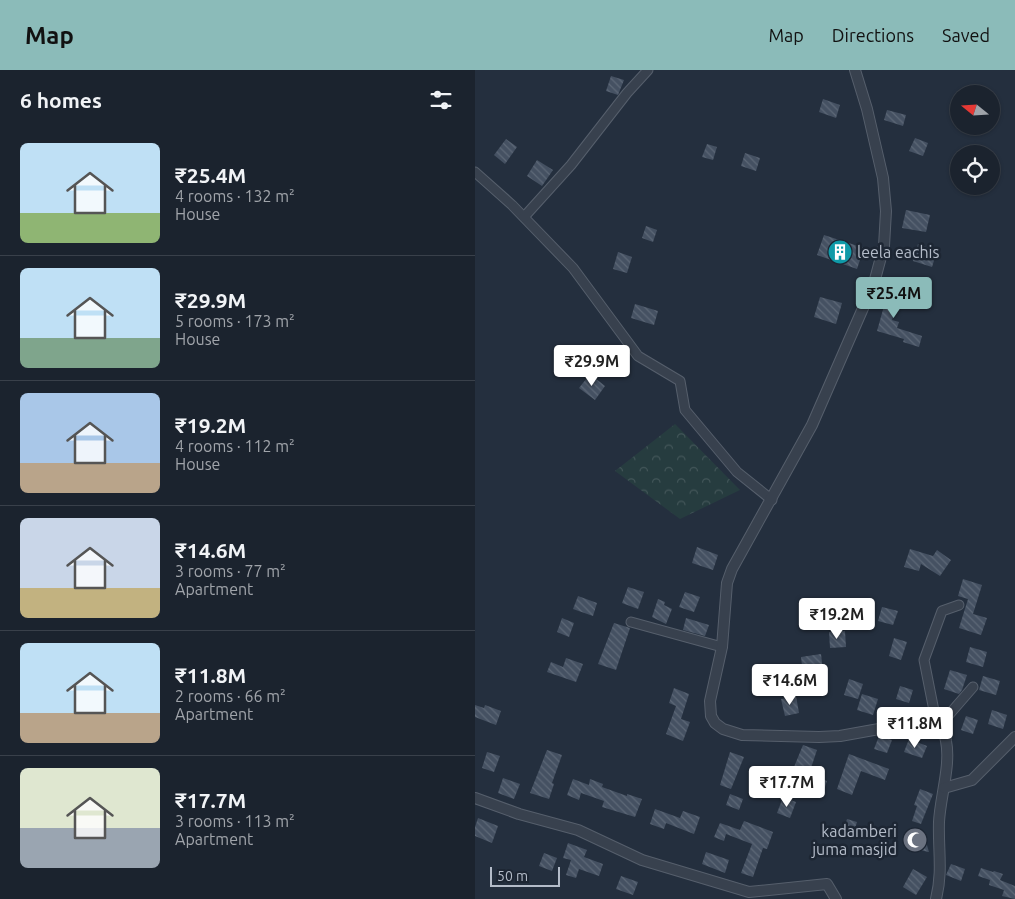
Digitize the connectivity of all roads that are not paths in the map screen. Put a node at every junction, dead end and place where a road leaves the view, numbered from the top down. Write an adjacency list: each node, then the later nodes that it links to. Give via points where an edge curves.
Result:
1 (648, 70): 4 (street)
2 (855, 70): 5 (street, via 883,178 886,211 884,246 873,283 812,425)
3 (475, 172): 4 (street)
4 (524, 217): 5 (street, via 573,268 637,356 680,381 685,410 737,472)
5 (772, 500): 8 (street, via 727,583)
6 (959, 605): 10 (street, via 942,611 924,660)
7 (631, 622): 8 (street)
8 (722, 647): 10 (street, via 710,701 711,716 715,723 731,733 840,736 929,720)
9 (973, 687): 10 (street)
10 (938, 723): 12 (street, via 947,742)
11 (1015, 737): 12 (street, via 972,780)
12 (944, 788): 16 (street)
13 (475, 798): 14 (street, via 578,830 642,860)
14 (753, 895): 15 (street, via 827,884)
15 (836, 899)
16 (936, 899)

